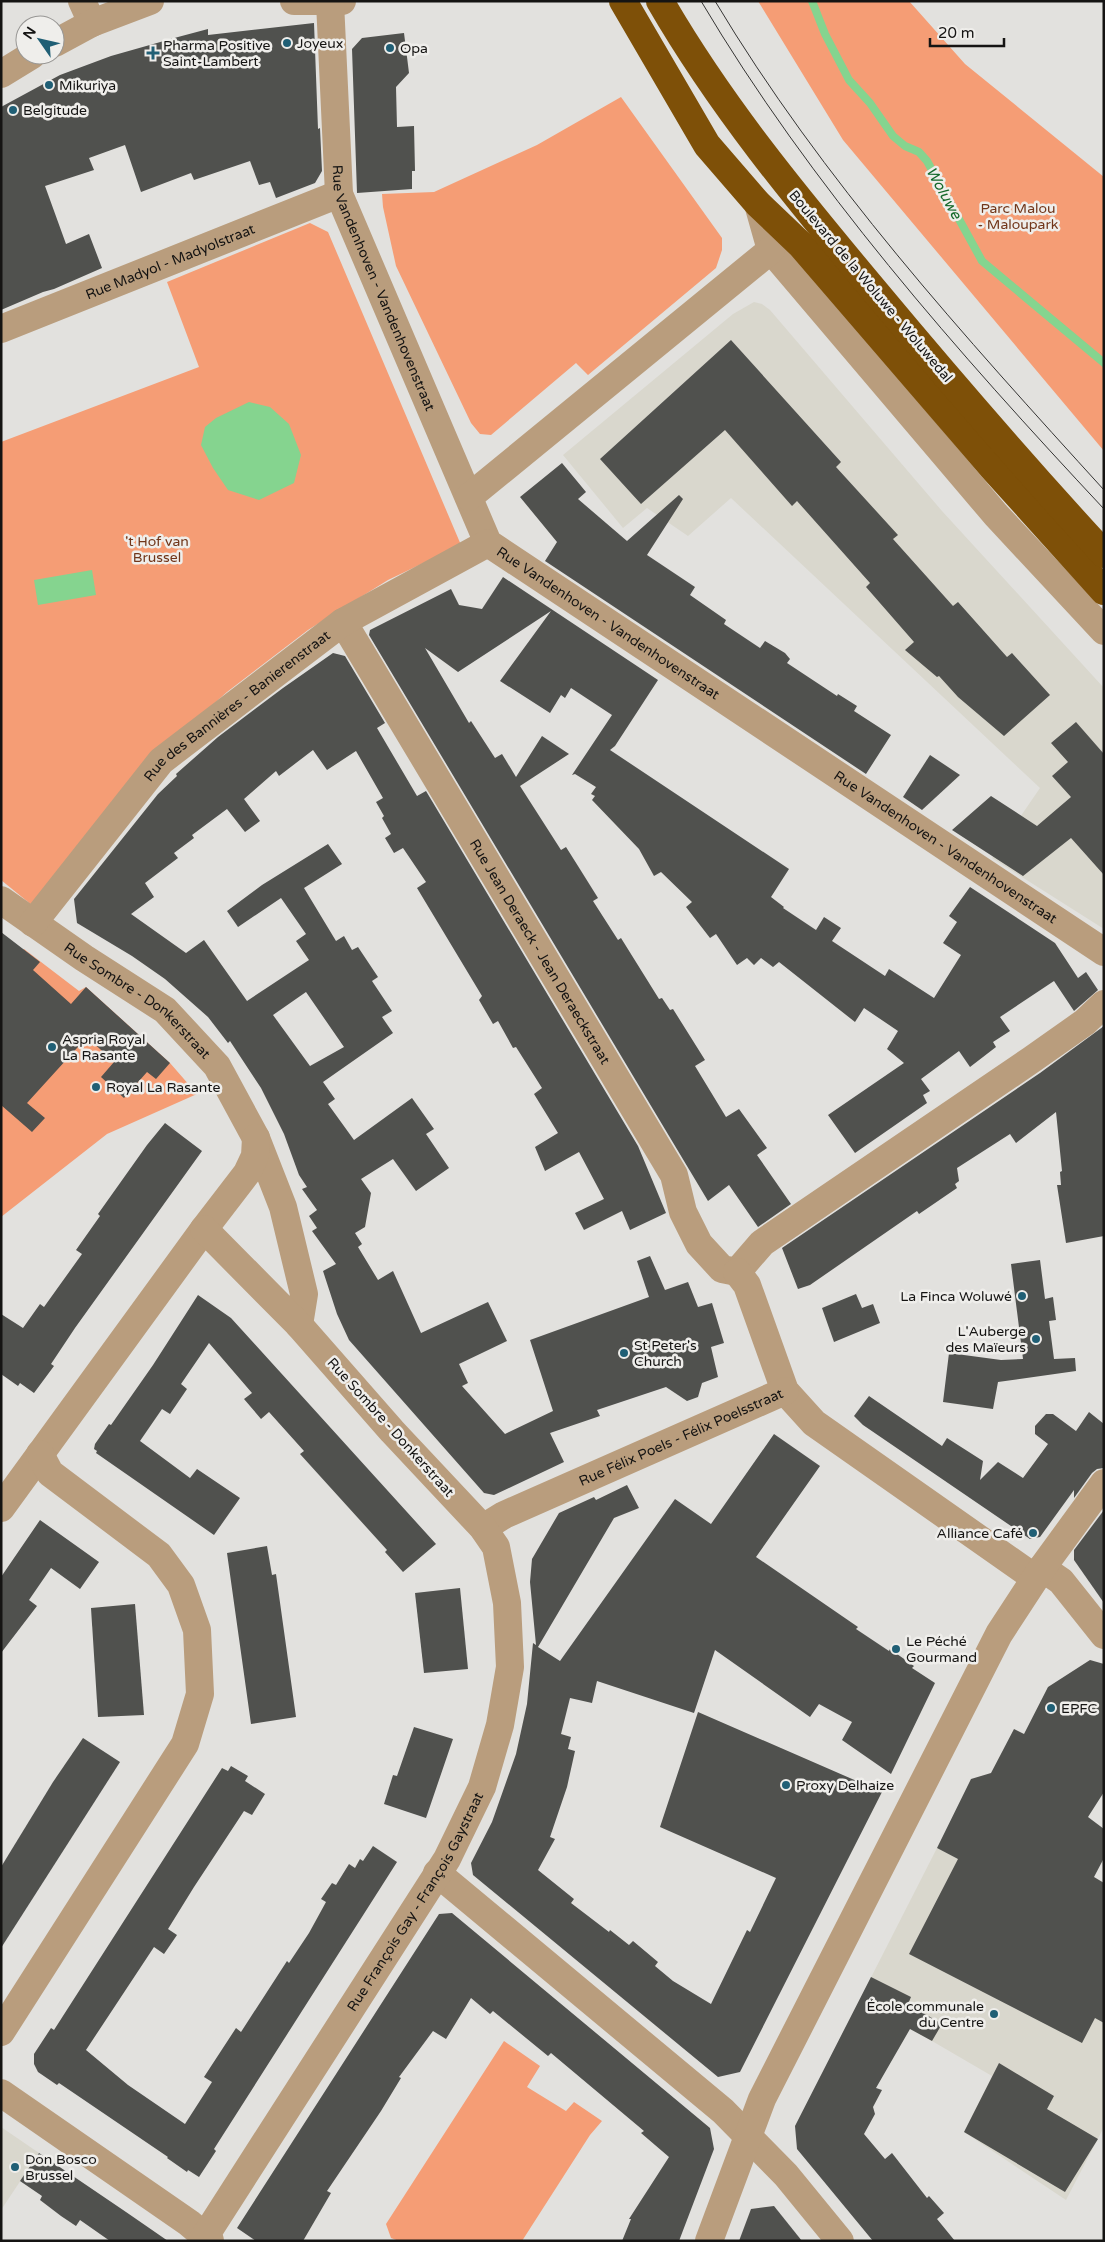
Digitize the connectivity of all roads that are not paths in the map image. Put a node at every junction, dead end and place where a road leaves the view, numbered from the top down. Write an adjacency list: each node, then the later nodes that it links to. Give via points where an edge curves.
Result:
1 (294, 1): 4 (street)
2 (660, 1): 16 (highway, Boulevard de la Woluwe - Woluwedal, via 702,72 796,195 1027,470)
3 (144, 2): 6 (street)
4 (336, 2): 10 (street, Rue Vandenhoven - Vandenhovenstraat)
5 (623, 2): 11 (highway, Boulevard de la Woluwe - Woluwedal, via 707,145)
6 (87, 12): 7 (street)
7 (65, 33)
8 (16, 65): 9 (street)
9 (1, 74)
10 (339, 194): 13 (street, Rue Madyol - Madyolstraat); 14 (street, Rue Vandenhoven - Vandenhovenstraat)
11 (758, 204): 12 (street, Boulevard de la Woluwe - Woluwedal); 17 (highway, Boulevard de la Woluwe - Woluwedal, via 801,245 993,468)
12 (771, 250): 14 (street); 19 (street, Boulevard de la Woluwe - Woluwedal, via 996,515)
13 (1, 329)
14 (469, 497): 15 (street, Rue Vandenhoven - Vandenhovenstraat)
15 (488, 543): 18 (street, Rue des Bannières - Banierenstraat); 22 (street, Rue Vandenhoven - Vandenhovenstraat)
16 (1104, 554)
17 (1104, 590)
18 (343, 622): 21 (street, Rue des Bannières - Banierenstraat, via 161,761); 26 (street, Rue Jean Deraeck - Jean Deraeckstraat, via 674,1175 684,1212 699,1244 722,1269)
19 (1104, 631)
20 (1, 900): 21 (street, Rue Sombre - Donkerstraat)
21 (33, 923): 24 (street, Rue Sombre - Donkerstraat, via 165,1010 217,1066)
22 (1104, 952)
23 (1104, 1004): 26 (street, via 1031,1060 762,1243)
24 (256, 1138): 25 (street, via 255,1156 247,1173); 27 (street, Rue Sombre - Donkerstraat, via 283,1207 304,1294)
25 (204, 1229): 27 (street, Rue Sombre - Donkerstraat); 29 (street)
26 (736, 1272): 28 (street, via 748,1285)
27 (299, 1325): 32 (street, Rue Sombre - Donkerstraat)
28 (785, 1391): 32 (street, Rue Félix Poels - Félix Poelsstraat, via 504,1515); 33 (street, Rue Félix Poels - Félix Poelsstraat, via 814,1423)
29 (40, 1454): 31 (street); 36 (street, via 50,1473 159,1555 181,1585 197,1630 200,1694 185,1744)
30 (1104, 1483): 33 (street)
31 (1, 1508)
32 (483, 1528): 35 (street, Rue François Gay - François Gaystraat, via 496,1547 507,1602 510,1667 500,1725 482,1787 464,1827)
33 (1038, 1573): 34 (street, Rue Félix Poels - Félix Poelsstraat, via 1061,1581); 38 (street, via 1000,1634 857,1910 762,2099)
34 (1104, 1635)
35 (437, 1873): 38 (street, via 717,2105); 39 (street, Rue François Gay - François Gaystraat)
36 (1, 2032)
37 (1, 2093): 39 (street, via 189,2223)
38 (748, 2136): 40 (street); 41 (street, via 786,2175)
39 (205, 2239)
40 (709, 2241)
41 (840, 2241)

